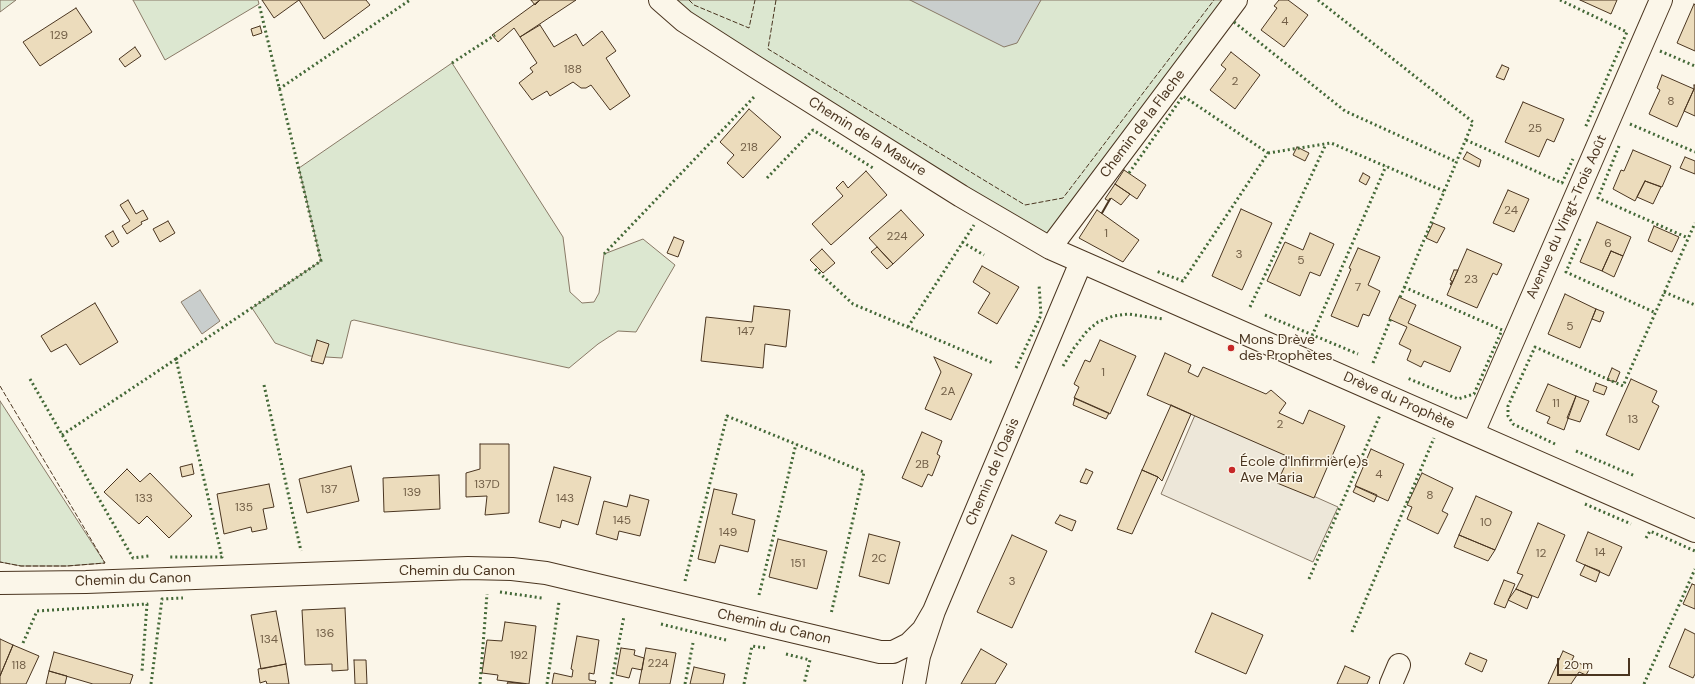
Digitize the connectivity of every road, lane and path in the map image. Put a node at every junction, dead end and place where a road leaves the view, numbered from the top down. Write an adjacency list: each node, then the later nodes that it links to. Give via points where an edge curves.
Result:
1 (660, 0): 4 (street, Chemin de la Masure, via 684,21 754,66 961,196)
2 (1236, 0): 4 (street, Chemin de la Flache)
3 (1661, 0): 6 (street, Avenue du Vingt-Trois Août)
4 (1050, 248): 5 (street, Chemin de la Masure)
5 (1081, 262): 6 (street, Drève du Prophète); 9 (street, Chemin de l'Oasis)
6 (1473, 433): 7 (street, Drève du Prophète)
7 (1695, 531)
8 (0, 583): 9 (street, Chemin du Canon, via 468,568 512,569 546,574 880,652 893,652 909,644 923,630)
9 (934, 611): 10 (street, Chemin de l'Oasis, via 919,656)
10 (914, 684)

